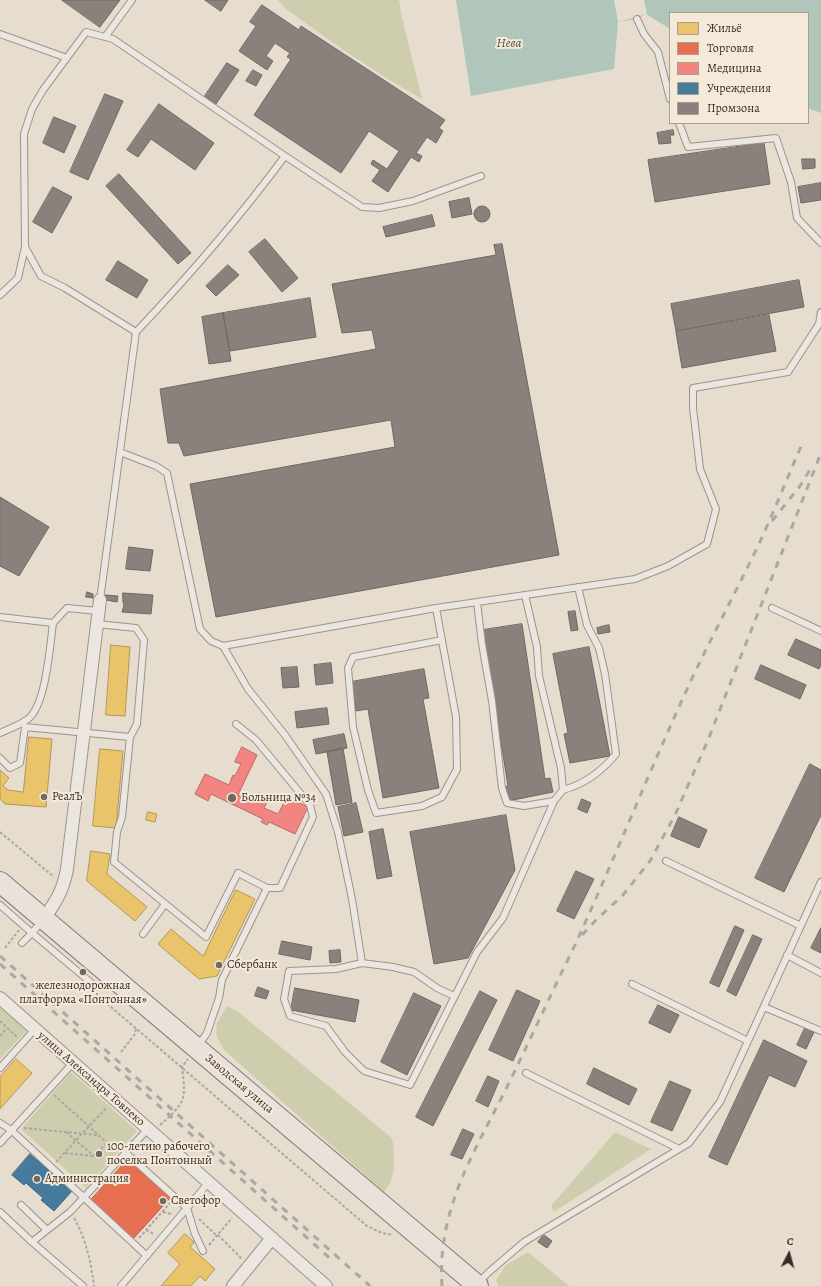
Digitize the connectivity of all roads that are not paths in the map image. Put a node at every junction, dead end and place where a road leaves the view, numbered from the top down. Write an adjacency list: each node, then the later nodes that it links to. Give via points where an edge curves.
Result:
1 (132, 0): 4 (lane)
2 (638, 19): 6 (lane, via 644,34 658,52)
3 (0, 34): 5 (lane)
4 (105, 37): 5 (lane, via 86,32); 8 (lane, via 113,39)
5 (67, 58): 11 (lane, via 32,109 24,134)
6 (669, 95)
7 (678, 124): 10 (lane, via 688,147 776,138 791,182 797,218)
8 (285, 156): 9 (lane, via 362,207 379,208 413,201); 14 (lane, via 181,285)
9 (481, 176)
10 (821, 242)
11 (25, 247): 12 (lane, via 18,278); 14 (lane, via 41,276)
12 (0, 295)
13 (821, 312): 16 (lane, via 819,324 788,372 693,388 700,469 716,509 707,544 668,566 635,579)
14 (136, 332): 15 (lane)
15 (120, 452): 19 (lane); 27 (lane, via 167,473 200,629 211,641)
16 (578, 587): 17 (lane); 35 (lane, via 587,625 599,648 604,668 616,754 606,767 592,777)
17 (525, 595): 18 (lane); 35 (lane, via 537,647 539,676 561,768)
18 (477, 602): 20 (lane); 36 (lane, via 502,788 507,803 524,806)
19 (99, 606): 23 (lane, via 67,608); 24 (street)
20 (436, 608): 26 (lane); 27 (lane)
21 (772, 608): 25 (lane)
22 (0, 617): 23 (lane)
23 (53, 623): 28 (lane, via 44,686)
24 (97, 624): 31 (street); 33 (lane, via 136,628 144,640 137,724)
25 (821, 631)
26 (442, 640): 26 (lane, via 456,717 457,769 442,797 422,806 376,813 353,727 348,668 353,657)
27 (223, 646): 48 (lane, via 248,689 285,735 326,794 338,832)
28 (29, 718): 30 (lane); 32 (lane)
29 (236, 724): 40 (lane, via 256,740 310,806 313,817 280,888)
30 (25, 727): 31 (lane); 34 (lane, via 20,763 10,768)
31 (84, 732): 33 (lane); 43 (street, via 64,885)
32 (0, 733)
33 (130, 737): 41 (lane, via 122,816 117,832 114,862)
34 (0, 758)
35 (563, 790): 36 (lane)
36 (554, 801): 52 (lane, via 503,918 477,952)
37 (666, 861): 44 (lane)
38 (0, 882): 43 (main road, Заводская улица)
39 (821, 882): 44 (lane)
40 (268, 888): 41 (lane, via 238,873 206,937); 58 (lane, via 222,980 219,998 207,1033)
41 (165, 904): 45 (lane)
42 (0, 905): 43 (lane, via 23,926)
43 (38, 926): 46 (lane); 51 (lane); 58 (main road, Заводская улица)
44 (801, 926): 47 (lane)
45 (143, 934)
46 (22, 943)
47 (787, 955): 49 (lane); 54 (lane)
48 (362, 963): 52 (lane, via 414,972); 52 (lane, via 336,969 289,971 284,999 290,1016 326,1026 345,1052 364,1071 410,1085)
49 (821, 973)
50 (632, 984): 57 (lane)
51 (95, 986)
52 (454, 996)
53 (0, 998): 55 (street, улица Александра Товпеко)
54 (764, 1007): 56 (lane); 57 (lane)
55 (35, 1029): 59 (street, улица Александра Товпеко); 60 (lane)
56 (821, 1031)
57 (748, 1041): 66 (lane, via 720,1102 689,1143)
58 (196, 1049): 82 (main road, Заводская улица, via 319,1150)
59 (73, 1063): 63 (street, улица Александра Товпеко); 64 (lane)
60 (0, 1068)
61 (526, 1073): 66 (lane)
62 (0, 1123): 64 (lane)
63 (148, 1128): 67 (lane); 68 (street, улица Александра Товпеко)
64 (12, 1129): 65 (lane); 69 (lane)
65 (0, 1143)
66 (680, 1149): 82 (lane, via 524,1242 488,1272)
67 (123, 1154): 69 (lane); 71 (lane)
68 (209, 1182): 71 (lane); 74 (street, улица Александра Товпеко)
69 (83, 1198): 73 (lane); 77 (lane)
70 (21, 1205): 73 (lane)
71 (187, 1208): 76 (lane); 77 (lane)
72 (0, 1212): 75 (lane)
73 (47, 1230): 75 (lane)
74 (272, 1238): 80 (street); 81 (street, улица Александра Товпеко)
75 (32, 1242): 78 (lane)
76 (203, 1251)
77 (147, 1256): 79 (lane)
78 (83, 1286)
79 (121, 1286)
80 (233, 1286)
81 (326, 1286)
82 (477, 1286)

